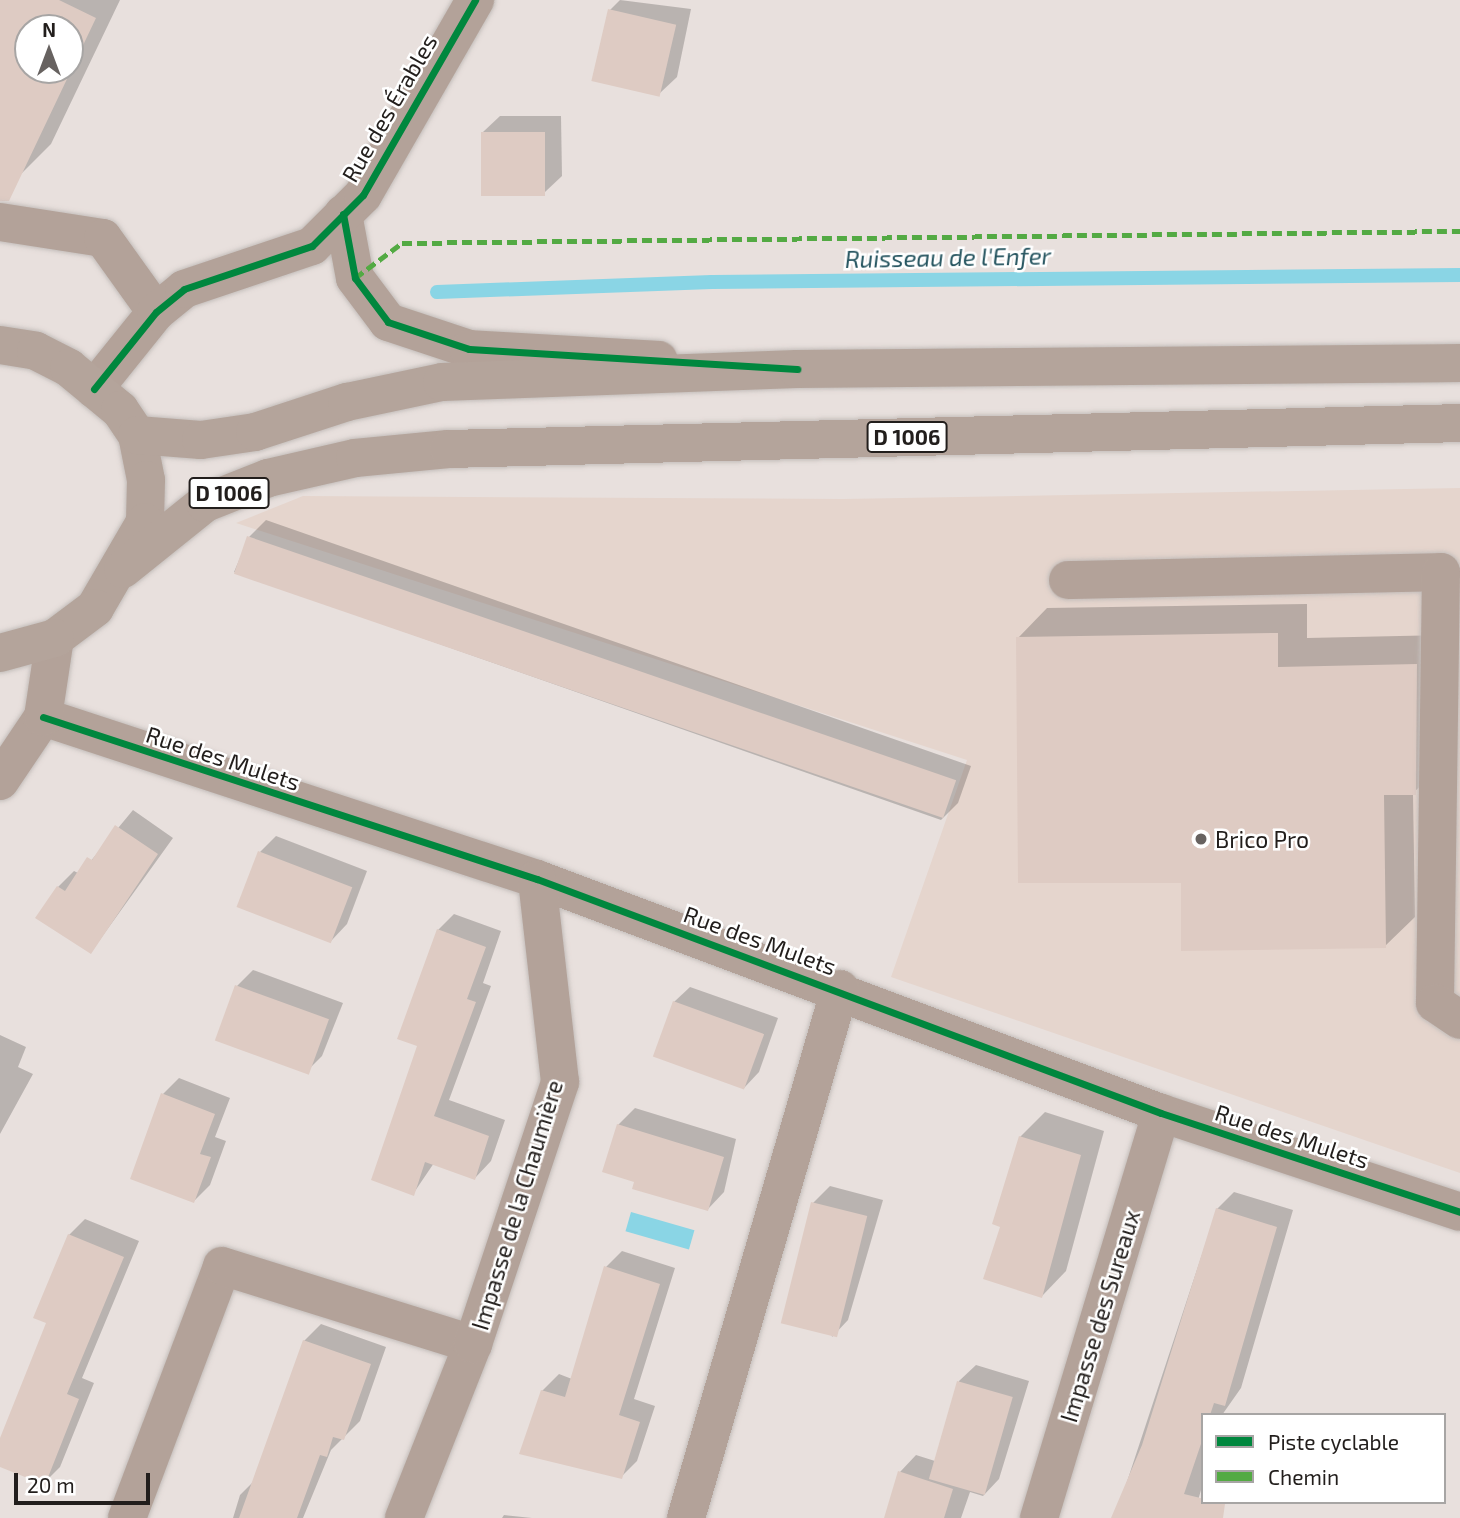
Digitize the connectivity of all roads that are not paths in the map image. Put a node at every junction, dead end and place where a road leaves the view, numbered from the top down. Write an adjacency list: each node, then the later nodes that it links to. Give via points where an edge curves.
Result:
1 (475, 0): 2 (street, Rue des Érables, via 363,195)
2 (343, 214): 4 (street, Rue des Érables, via 312,246 205,280); 7 (street, via 355,278 388,322 399,326 469,349)
3 (0, 222): 4 (street, via 103,237)
4 (156, 312): 8 (street, Rue des Érables)
5 (0, 345): 8 (main road, via 36,351)
6 (1460, 363): 7 (main road)
7 (797, 369): 10 (main road, via 442,382 347,402 255,432 201,440)
8 (94, 389): 10 (main road)
9 (1460, 423): 11 (main road, D 1006, via 449,449 355,458 268,478 205,503)
10 (137, 435): 11 (main road, via 145,522)
11 (123, 569): 13 (main road, via 95,608)
12 (1068, 580): 19 (street, via 1441,572 1435,1003)
13 (55, 638): 14 (main road); 15 (street)
14 (0, 653)
15 (43, 717): 16 (street); 17 (street, Rue des Mulets)
16 (0, 781)
17 (537, 880): 18 (street, Rue des Mulets); 22 (street, Impasse de la Chaumière, via 560,1082)
18 (840, 989): 20 (street, Rue des Mulets); 25 (street)
19 (1460, 1020)
20 (1161, 1113): 21 (street, Rue des Mulets); 26 (street, Impasse des Sureaux)
21 (1460, 1212)
22 (473, 1344): 23 (street, via 222,1266); 24 (street, Impasse de la Chaumière)
23 (127, 1518)
24 (404, 1518)
25 (686, 1518)
26 (1039, 1518)

